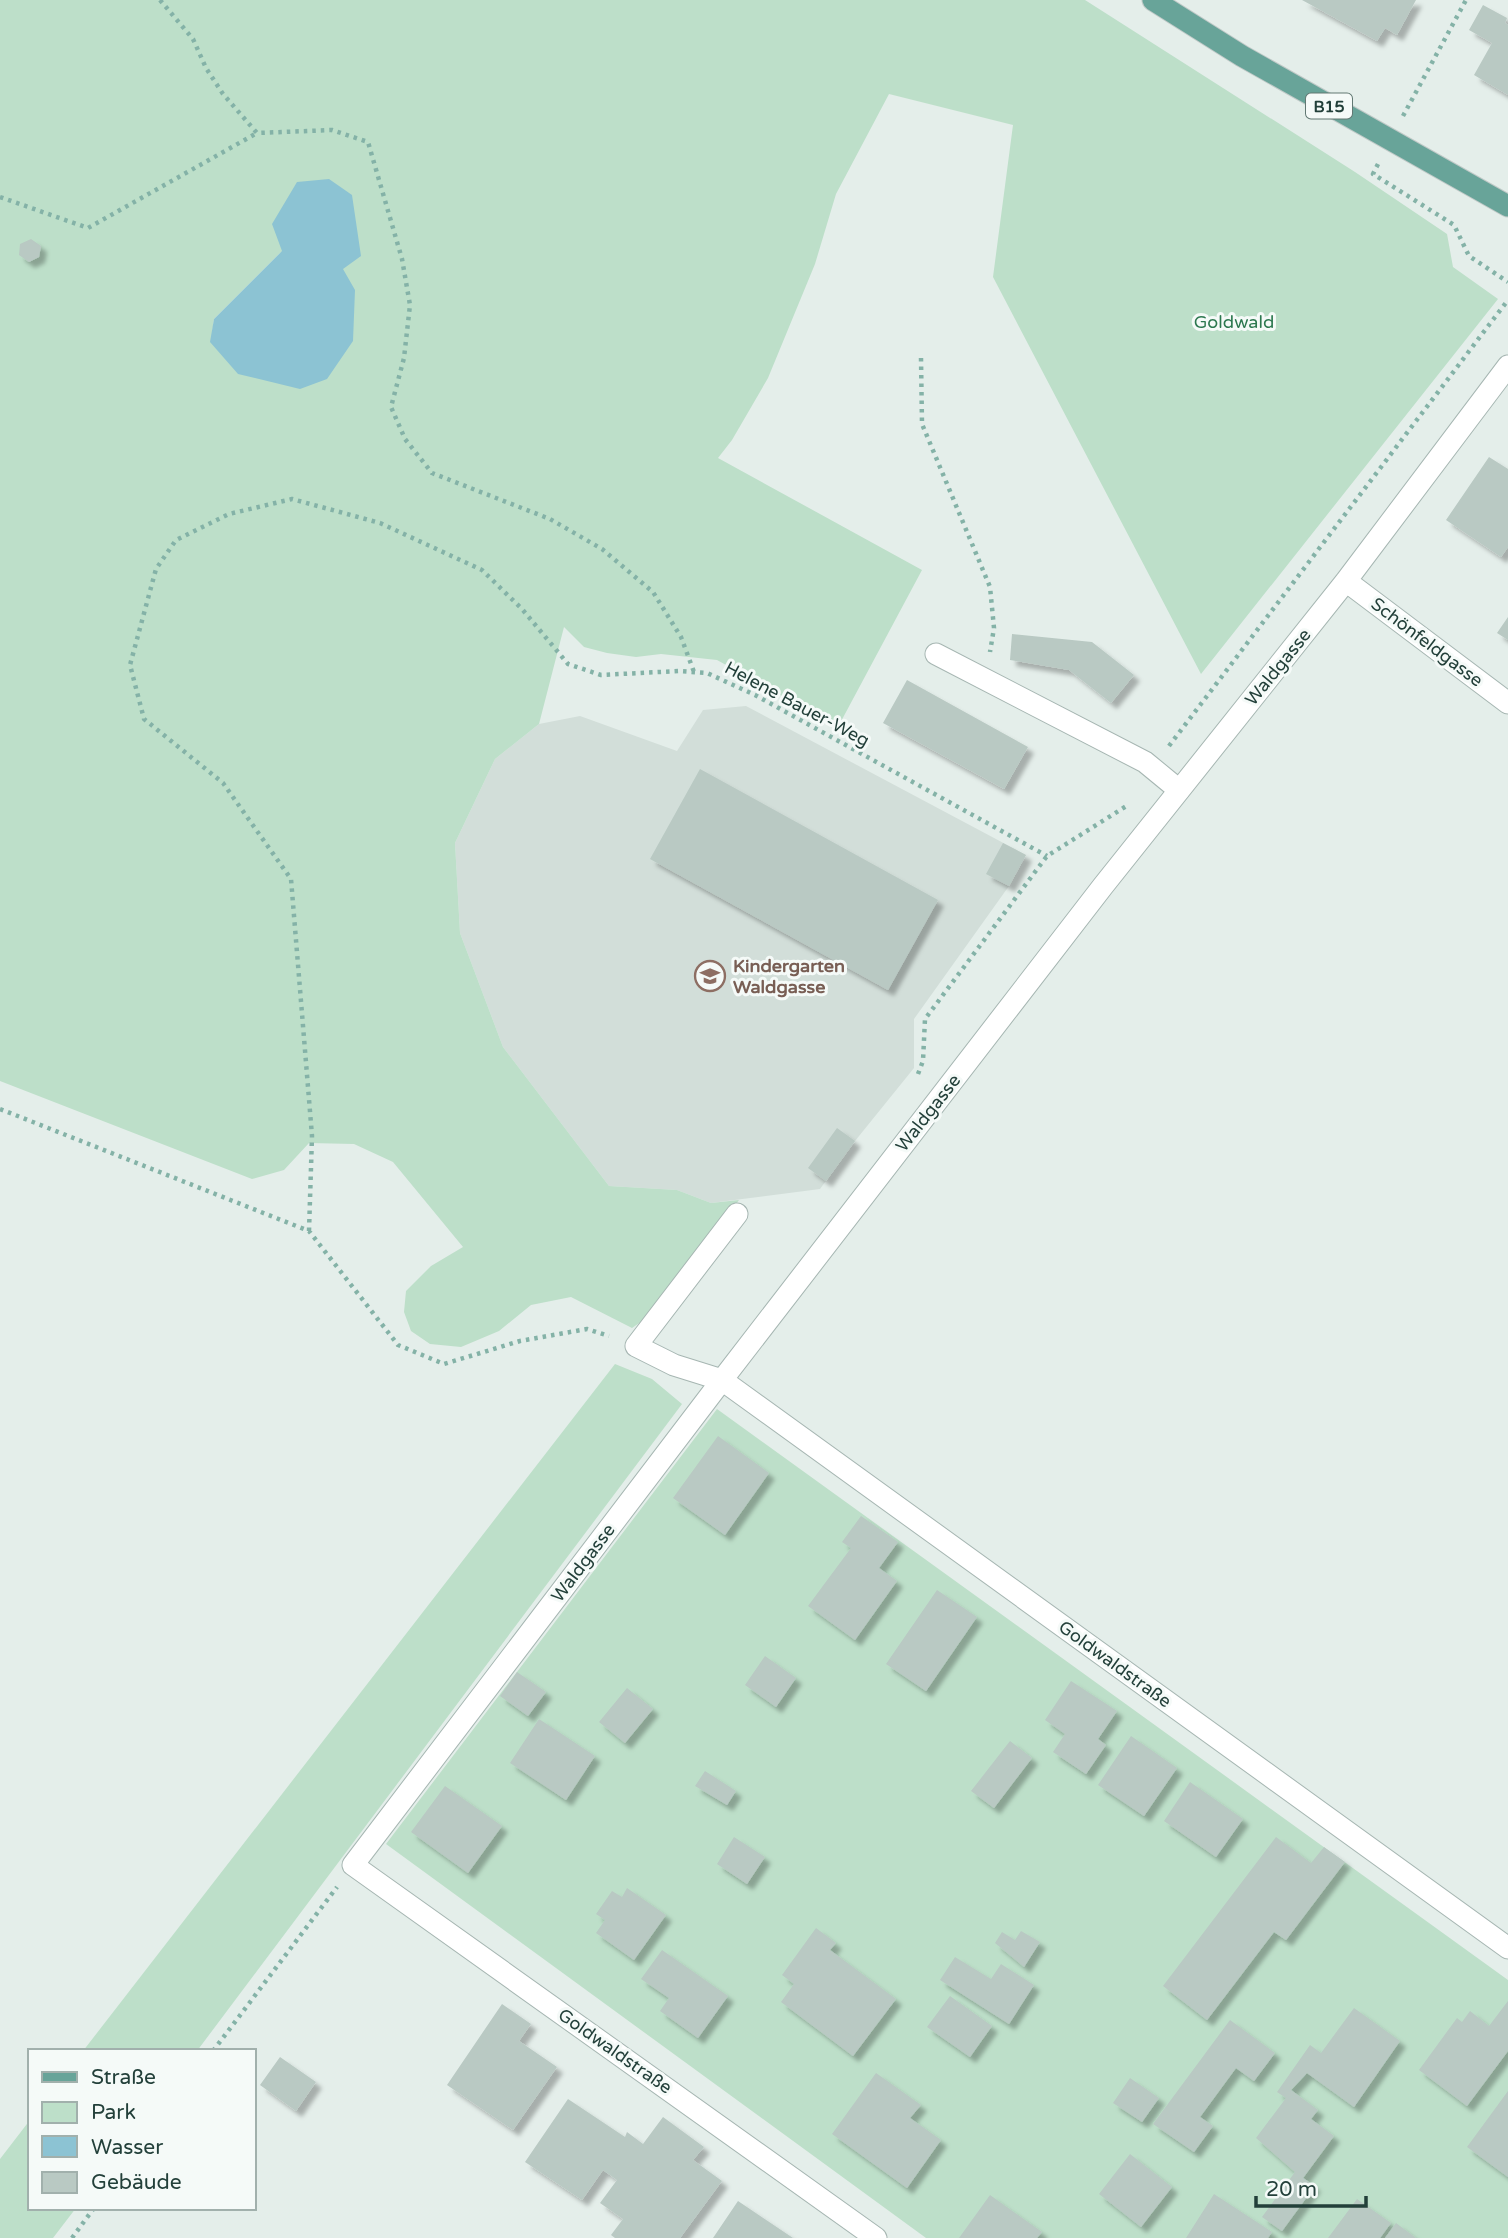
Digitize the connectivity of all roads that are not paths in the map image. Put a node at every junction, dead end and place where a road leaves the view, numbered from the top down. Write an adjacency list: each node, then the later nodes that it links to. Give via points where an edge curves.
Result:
1 (1153, 0): 2 (main road, B15, via 1242,56)
2 (1508, 206)
3 (1508, 366): 4 (street, Waldgasse)
4 (1346, 581): 6 (street, Schönfeldgasse); 7 (street, Waldgasse)
5 (936, 654): 7 (street, via 1145,762)
6 (1508, 704)
7 (1179, 790): 9 (street, Waldgasse)
8 (737, 1214): 9 (street, Goldwaldstraße, via 636,1346 674,1365)
9 (722, 1380): 10 (street, Waldgasse); 11 (street, Goldwaldstraße)
10 (354, 1865): 12 (street, Goldwaldstraße)
11 (1508, 1948)
12 (877, 2238)

